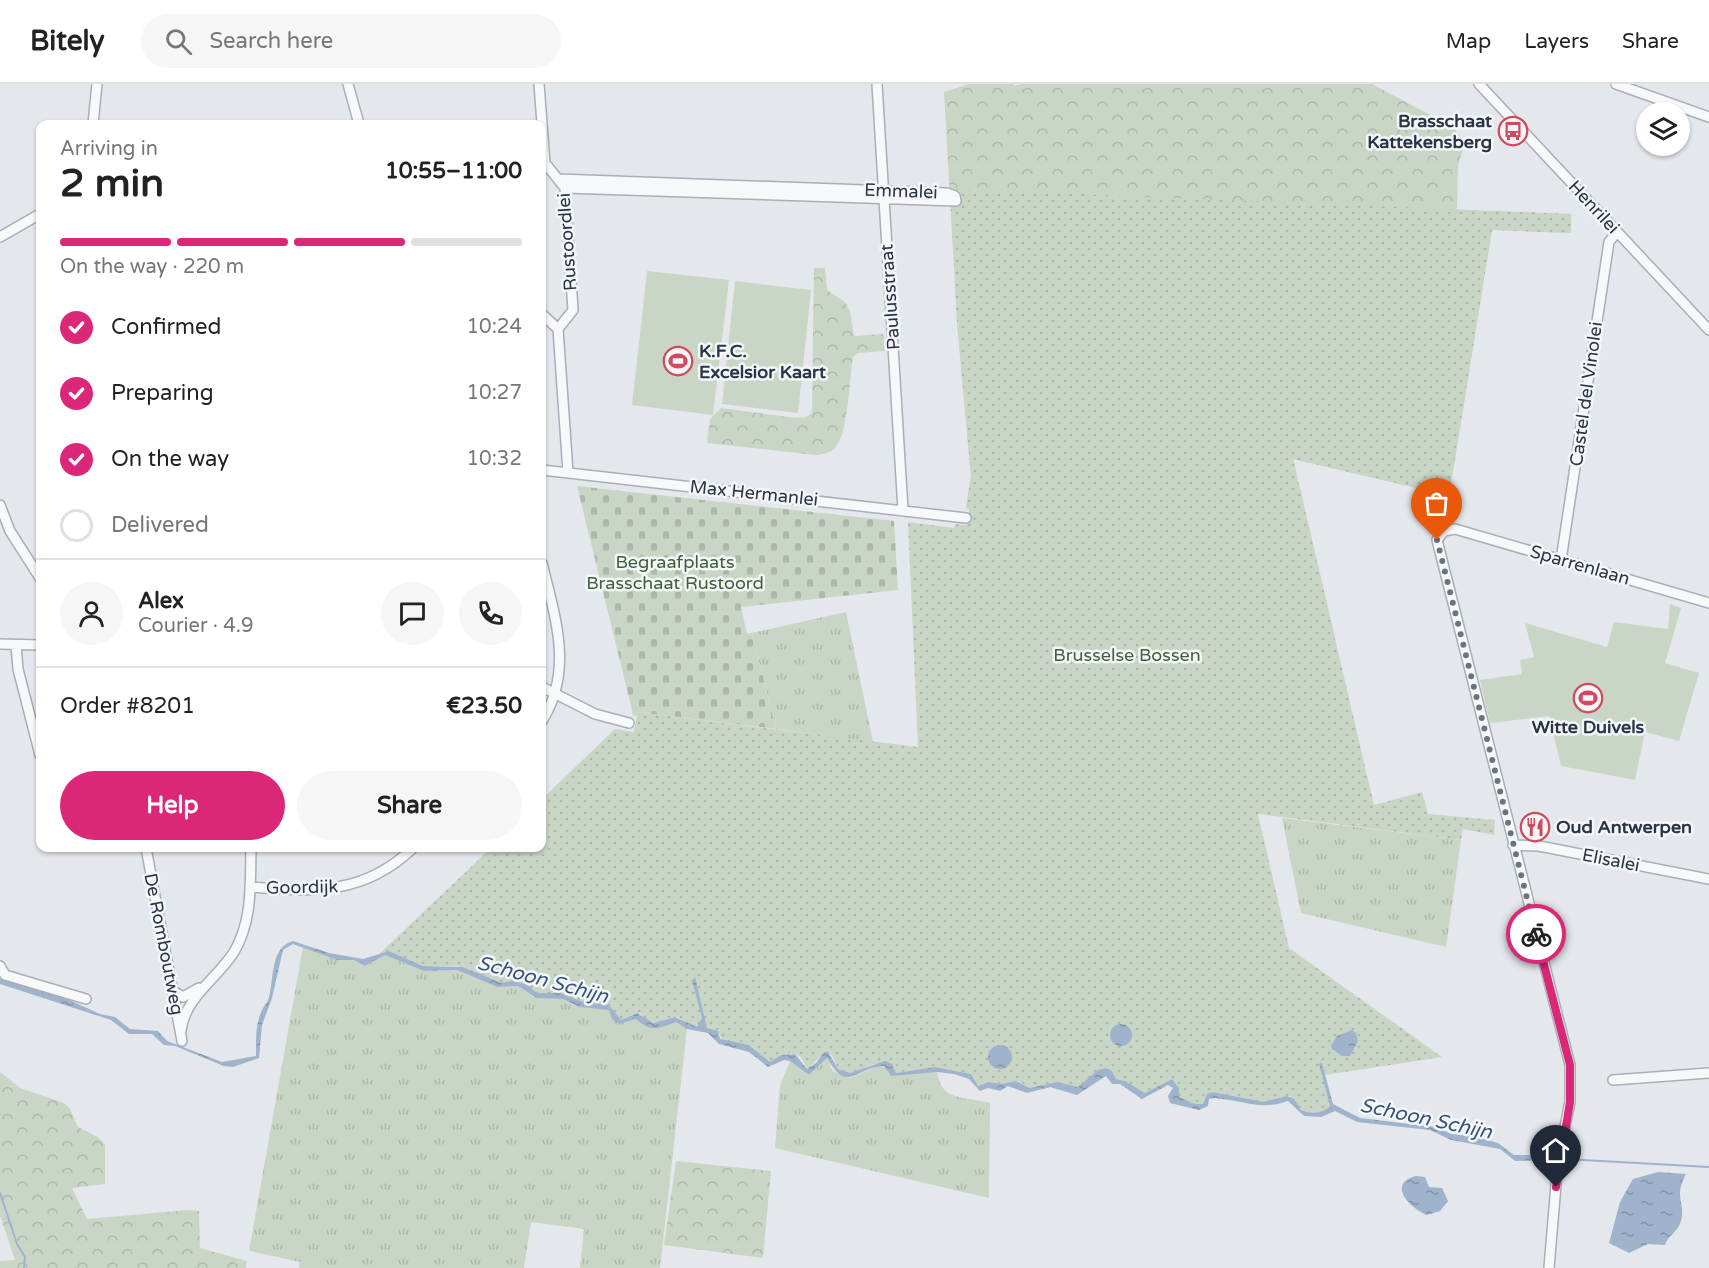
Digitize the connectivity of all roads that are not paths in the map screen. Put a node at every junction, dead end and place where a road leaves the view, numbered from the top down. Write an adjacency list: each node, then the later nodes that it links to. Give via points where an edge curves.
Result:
1 (98, 84): 8 (street)
2 (348, 84): 9 (street)
3 (539, 84): 10 (street, Rustoordlei)
4 (877, 84): 14 (street, Paulusstraat)
5 (1479, 84): 16 (street, Henrilei)
6 (1616, 84): 7 (street)
7 (1709, 117)
8 (94, 120)
9 (358, 120)
10 (542, 120)
11 (546, 164): 12 (street, Rustoordlei)
12 (558, 179): 13 (street, Rustoordlei); 14 (street, Emmalei)
13 (565, 188): 14 (street, Emmalei); 19 (street, Rustoordlei, via 573,310)
14 (884, 194): 14 (street, Emmalei, via 956,201 955,196 947,193); 24 (street, Paulusstraat)
15 (36, 216): 17 (street)
16 (1617, 232): 20 (street, Henrilei); 28 (street, Castel del Vinolei, via 1609,242)
17 (0, 237)
18 (546, 318): 19 (street)
19 (558, 328): 22 (street)
20 (1709, 330)
21 (546, 470): 22 (street, Max Hermanlei)
22 (568, 472): 24 (street, Max Hermanlei)
23 (0, 505): 27 (street)
24 (903, 510): 25 (street, Max Hermanlei)
25 (966, 518)
26 (0, 524): 27 (street)
27 (10, 531): 29 (street)
28 (1561, 560): 31 (street, Sparrenlaan); 40 (street, Sparrenlaan, via 1450,529 1438,537 1437,548)
29 (36, 572)
30 (546, 580): 36 (street, via 561,645)
31 (1709, 603)
32 (0, 644): 33 (street)
33 (16, 645): 34 (street); 39 (street, via 20,679)
34 (36, 645)
35 (546, 689): 36 (street)
36 (555, 694): 37 (street); 38 (street, via 595,714)
37 (546, 713)
38 (629, 723)
39 (36, 740)
40 (1513, 845): 44 (street, Elisalei, via 1539,846); 52 (street, via 1570,1065 1570,1102 1559,1158)
41 (147, 852): 48 (street, De Romboutweg)
42 (251, 852): 45 (street)
43 (408, 852): 45 (street, Goordijk, via 389,869 349,886)
44 (1709, 879)
45 (250, 887): 47 (street, via 240,939)
46 (0, 966): 49 (street, via 5,975)
47 (213, 978): 48 (street, via 188,995 180,996); 48 (street, De Romboutweg, via 188,1006 181,1036)
48 (173, 991)
49 (86, 999)
50 (1709, 1073): 51 (street)
51 (1613, 1080)
52 (1549, 1268)

